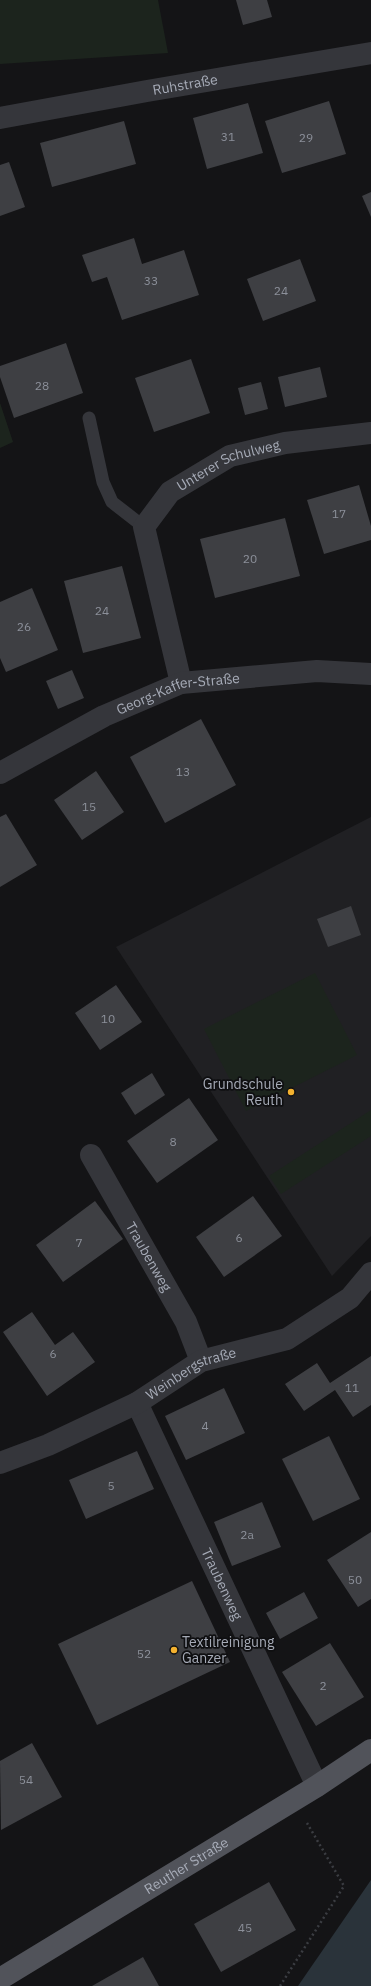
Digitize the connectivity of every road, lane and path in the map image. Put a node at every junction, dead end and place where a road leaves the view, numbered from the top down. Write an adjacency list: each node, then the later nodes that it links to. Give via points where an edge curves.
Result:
1 (371, 53): 2 (street, Ruhstraße)
2 (0, 118)
3 (89, 418): 5 (lane, via 103,482 112,502)
4 (371, 433): 5 (street, Unterer Schulweg, via 285,443 230,456 170,492)
5 (144, 527): 7 (street)
6 (371, 674): 7 (street, Georg-Kaffer-Straße, via 316,671)
7 (181, 683): 8 (street, Georg-Kaffer-Straße, via 104,716)
8 (0, 773)
9 (91, 1155): 11 (street, Traubenweg, via 186,1322)
10 (371, 1272): 11 (street, Weinbergstraße, via 350,1298 287,1339)
11 (201, 1361): 12 (street, Weinbergstraße)
12 (137, 1403): 13 (street, Weinbergstraße); 15 (street, Traubenweg)
13 (0, 1463)
14 (371, 1750): 15 (main road, Reuther Straße)
15 (317, 1786): 16 (main road, Reuther Straße)
16 (293, 1799): 17 (main road, Reuther Straße); 18 (path, via 344,1886)
17 (0, 1979)
18 (280, 1986)

